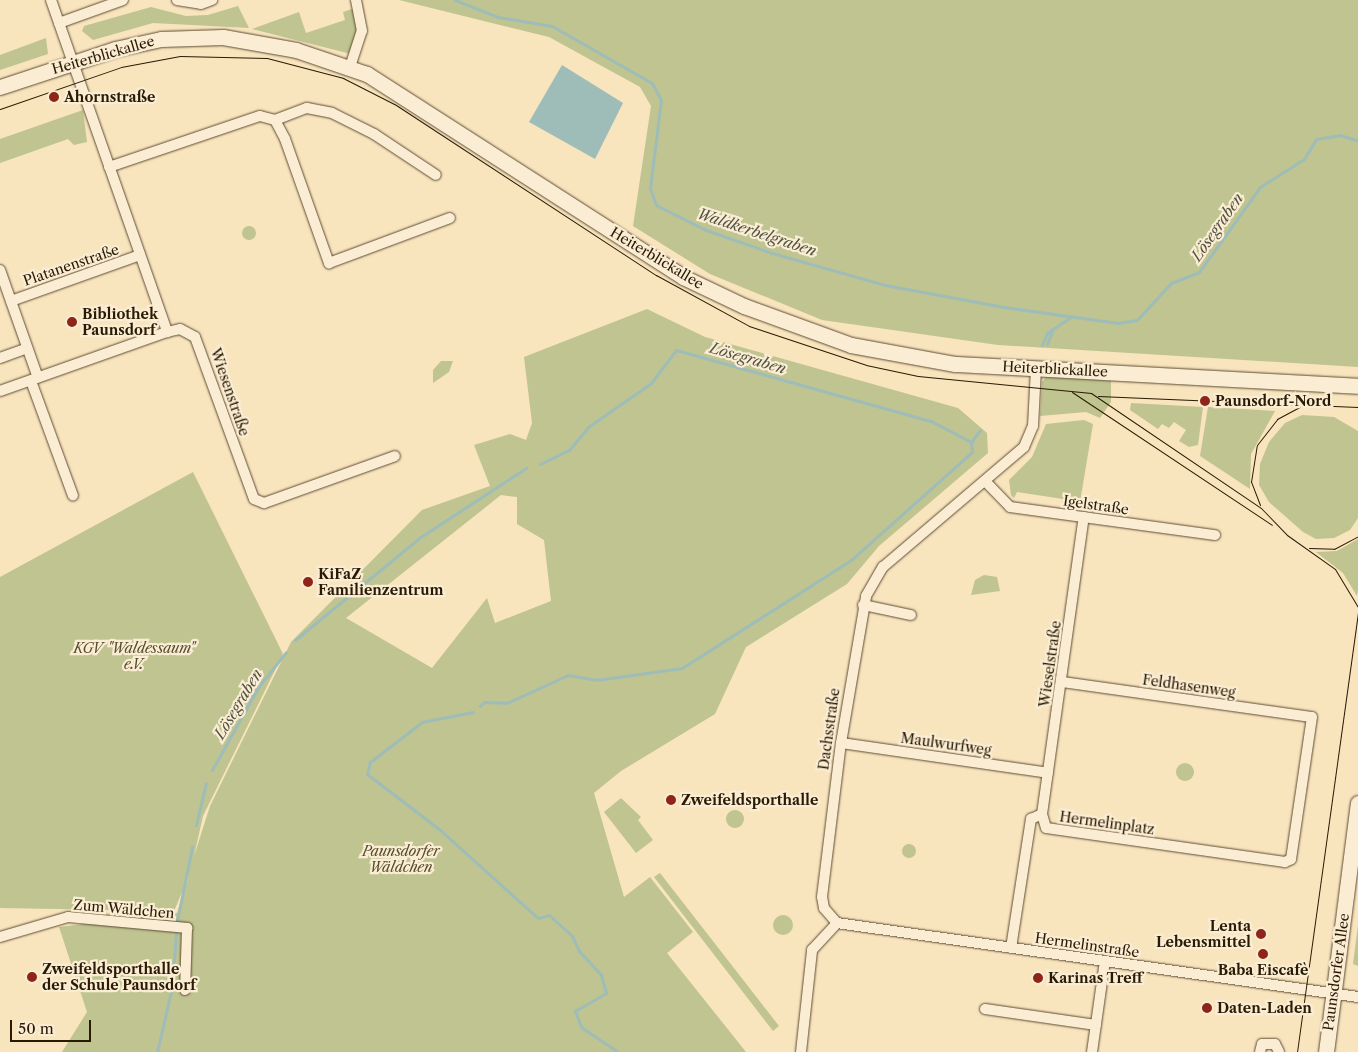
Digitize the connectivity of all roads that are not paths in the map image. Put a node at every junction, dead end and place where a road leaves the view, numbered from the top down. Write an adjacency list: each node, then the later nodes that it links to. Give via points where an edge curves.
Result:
1 (51, 0): 6 (street)
2 (123, 0): 6 (street)
3 (176, 0): 4 (street, via 201,4)
4 (212, 0)
5 (356, 0): 8 (street, via 362,31)
6 (59, 23): 7 (street)
7 (73, 62): 8 (main road, Heiterblickallee, via 161,39 198,36 289,49); 9 (main road, Heiterblickallee); 11 (street)
8 (350, 66): 20 (main road, Heiterblickallee, via 683,277 744,306 851,345 906,357)
9 (0, 87)
10 (275, 120): 11 (street, via 260,116); 12 (street, via 307,108 332,113 374,134); 13 (street, via 329,263)
11 (109, 167): 14 (street)
12 (436, 175)
13 (450, 218)
14 (140, 256): 16 (street, Platanenstraße); 17 (street)
15 (0, 270): 16 (street, Platanenstraße)
16 (11, 300): 18 (street, Platanenstraße)
17 (167, 332): 21 (street); 24 (street, Wiesenstraße, via 180,329 195,337 258,502)
18 (28, 348): 19 (street); 21 (street, Platanenstraße)
19 (0, 358)
20 (1036, 369): 22 (main road, Heiterblickallee); 25 (street, Dachsstraße, via 1030,438)
21 (35, 379): 23 (street); 26 (street, Platanenstraße)
22 (1358, 386)
23 (0, 391)
24 (395, 456)
25 (985, 481): 27 (street, Igelstraße, via 1010,507); 29 (street, Dachsstraße, via 883,567)
26 (73, 496)
27 (1084, 517): 28 (street, Igelstraße); 31 (street, Wieselstraße)
28 (1215, 535)
29 (863, 605): 30 (street); 32 (street, Dachsstraße)
30 (911, 615)
31 (1062, 682): 33 (street, Wieselstraße); 36 (street, Feldhasenweg, via 1312,717)
32 (841, 743): 33 (street, Maulwurfweg); 37 (street, Dachsstraße, via 822,897 824,908)
33 (1048, 772): 35 (street, Wieselstraße)
34 (1358, 803): 42 (main road, Paunsdorfer Allee)
35 (1042, 814): 36 (street, Hermelinplatz, via 1046,828 1284,862); 39 (street, Hermelinplatz, via 1031,819)
36 (1291, 859)
37 (837, 923): 39 (street, Hermelinstraße); 46 (street, via 812,950)
38 (0, 937): 41 (street, Zum Wäldchen, via 68,917 186,928)
39 (1012, 948): 40 (street, Hermelinstraße)
40 (1105, 961): 42 (street, Hermelinstraße); 45 (street)
41 (185, 990)
42 (1333, 993): 43 (street, Hermelinstraße); 50 (main road, Paunsdorfer Allee)
43 (1358, 997)
44 (985, 1008): 45 (street)
45 (1096, 1025): 47 (street)
46 (801, 1052)
47 (1092, 1052)
48 (1260, 1052): 49 (street, via 1262,1044 1275,1044)
49 (1279, 1052)
50 (1326, 1052)

